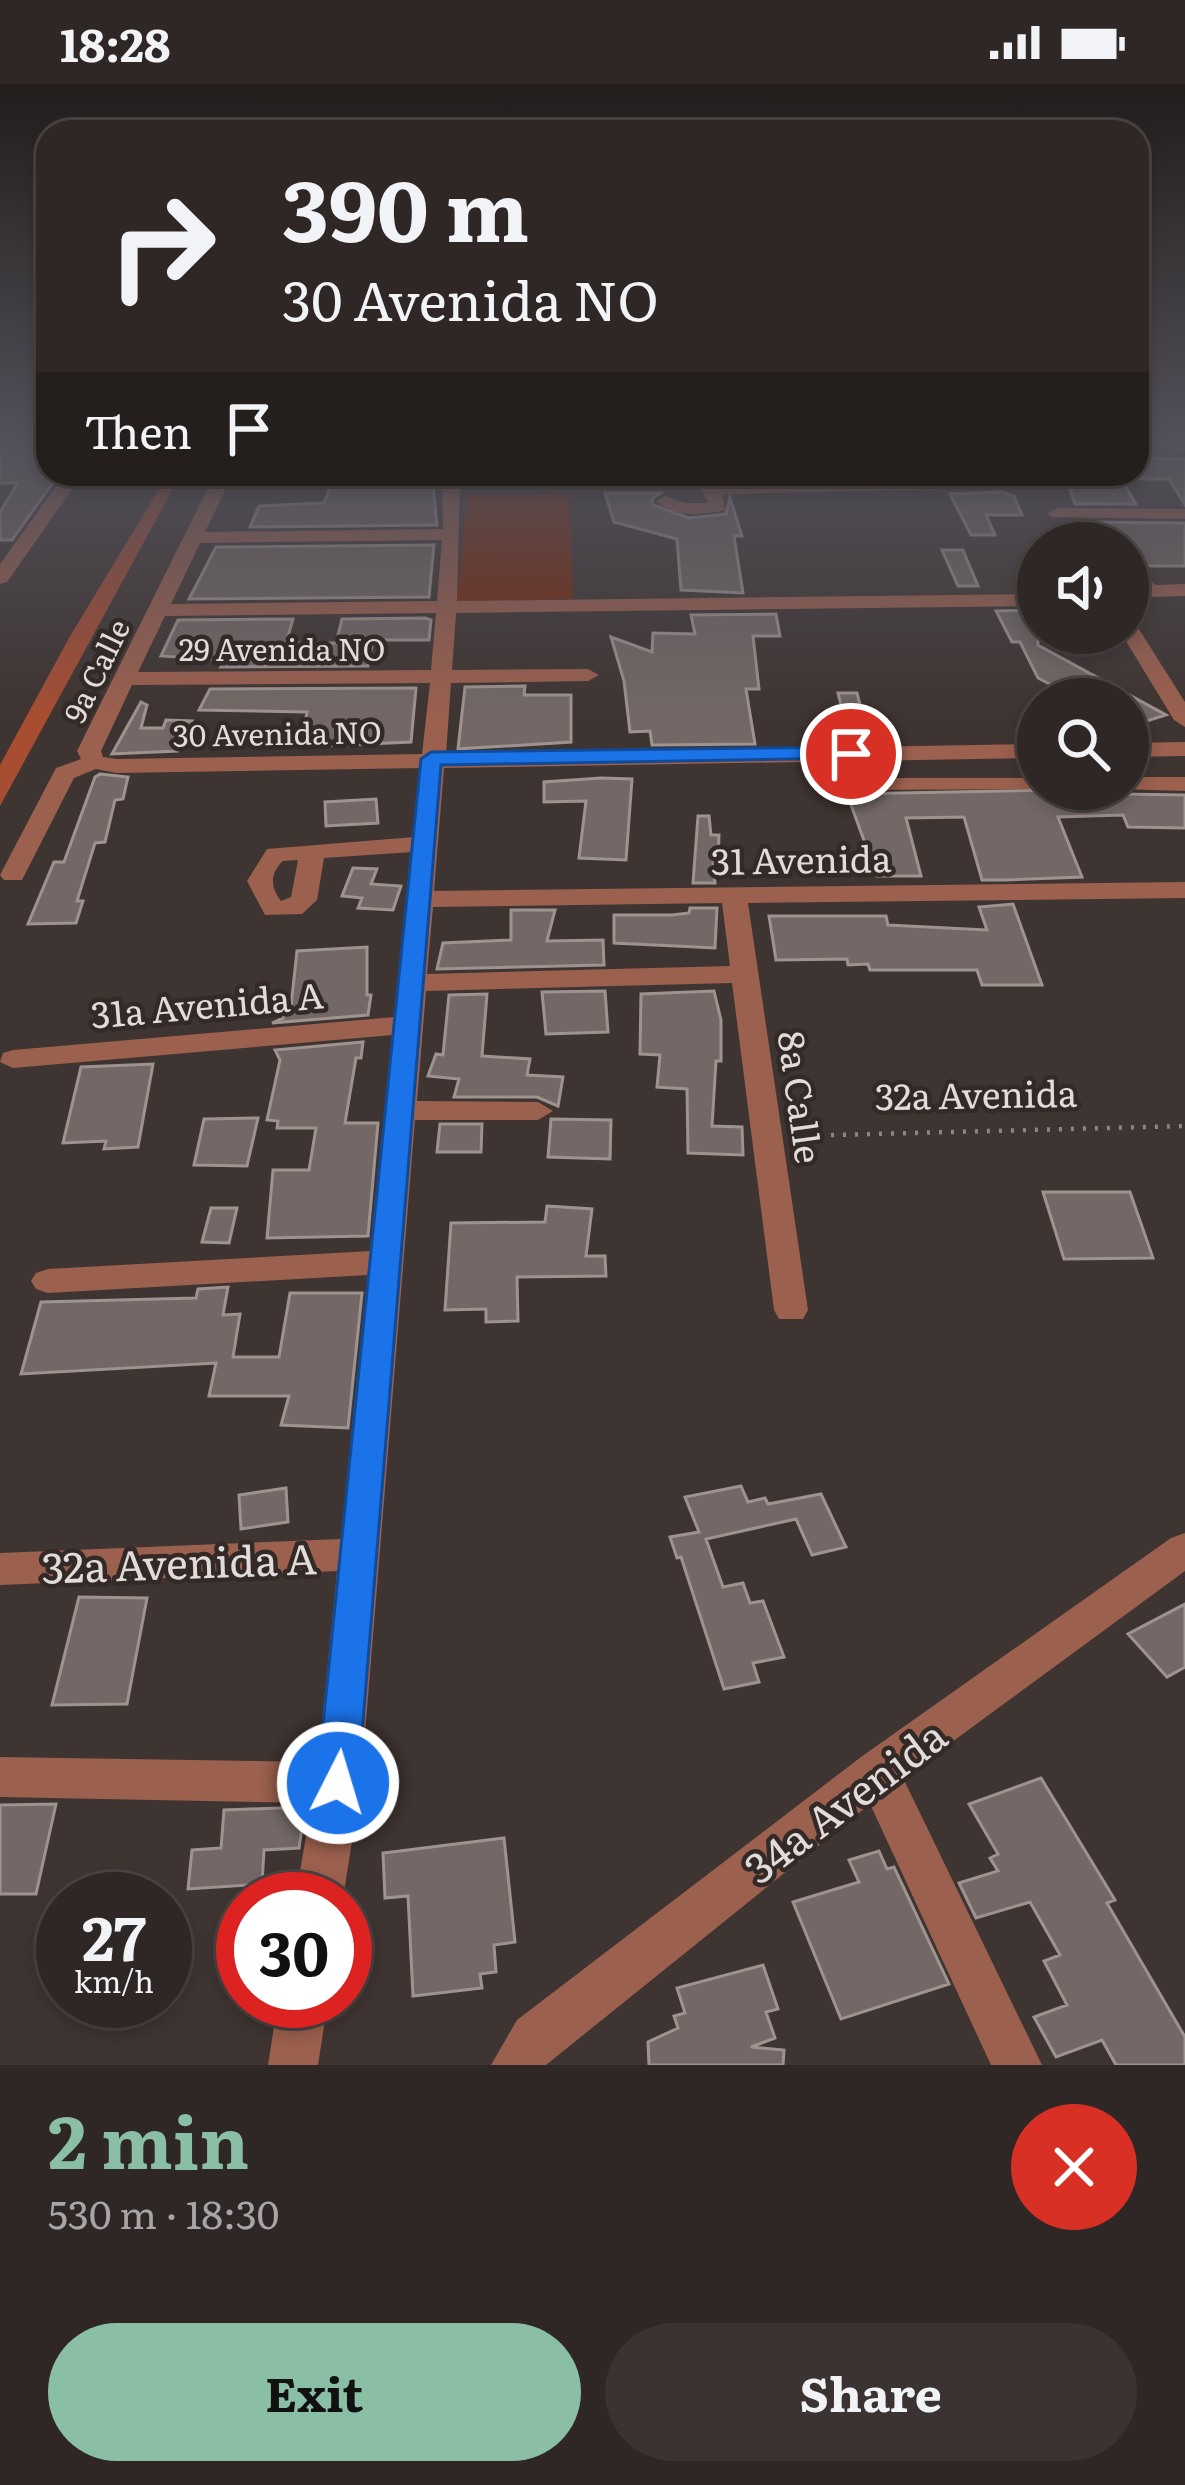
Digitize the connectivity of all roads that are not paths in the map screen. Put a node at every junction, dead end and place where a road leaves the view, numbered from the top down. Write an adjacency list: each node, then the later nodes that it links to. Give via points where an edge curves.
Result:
1 (32, 533): 5 (street)
2 (195, 533): 4 (street, 9a Calle)
3 (452, 534): 4 (street); 9 (street)
4 (193, 538): 10 (street, 9a Calle)
5 (0, 578)
6 (1149, 589): 7 (street)
7 (1185, 590)
8 (1017, 600): 9 (street)
9 (446, 604): 10 (street); 15 (street)
10 (156, 610): 16 (street, 9a Calle)
11 (1144, 654): 13 (street)
12 (1185, 672): 13 (street)
13 (1156, 673): 17 (street)
14 (588, 675): 15 (street, 29 Avenida NO)
15 (441, 678): 16 (street, 29 Avenida NO); 21 (street)
16 (124, 679): 22 (street, 9a Calle, via 89,751)
17 (1185, 720)
18 (1185, 749): 19 (street)
19 (1149, 750)
20 (1017, 751): 21 (street, 30 Avenida NO)
21 (431, 759): 22 (street, 30 Avenida NO); 27 (street)
22 (94, 762): 29 (street, via 64,773)
23 (1017, 784): 26 (street)
24 (1149, 784): 25 (street)
25 (1185, 784)
26 (849, 785)
27 (423, 844): 28 (street); 32 (street)
28 (311, 851)
29 (13, 875)
30 (1185, 890): 31 (street, 31 Avenida)
31 (734, 895): 32 (street, 31 Avenida); 33 (street, 8a Calle)
32 (418, 899): 34 (street)
33 (746, 974): 34 (street); 41 (street, 8a Calle)
34 (411, 983): 35 (street)
35 (407, 1024): 36 (street, 31a Avenida A); 37 (street)
36 (13, 1059)
37 (399, 1110): 38 (street); 39 (street)
38 (538, 1111)
39 (386, 1262): 40 (street); 43 (street)
40 (48, 1281)
41 (791, 1310)
42 (1185, 1550): 45 (street, 34a Avenida)
43 (358, 1554): 44 (street, 32a Avenida A); 47 (street)
44 (0, 1569)
45 (877, 1771): 50 (street, 34a Avenida); 53 (street)
46 (0, 1777): 47 (street)
47 (338, 1783): 48 (street)
48 (323, 1872)
49 (299, 2028): 51 (street)
50 (526, 2052): 52 (street, 34a Avenida)
51 (293, 2065)
52 (489, 2065)
53 (1017, 2065)

